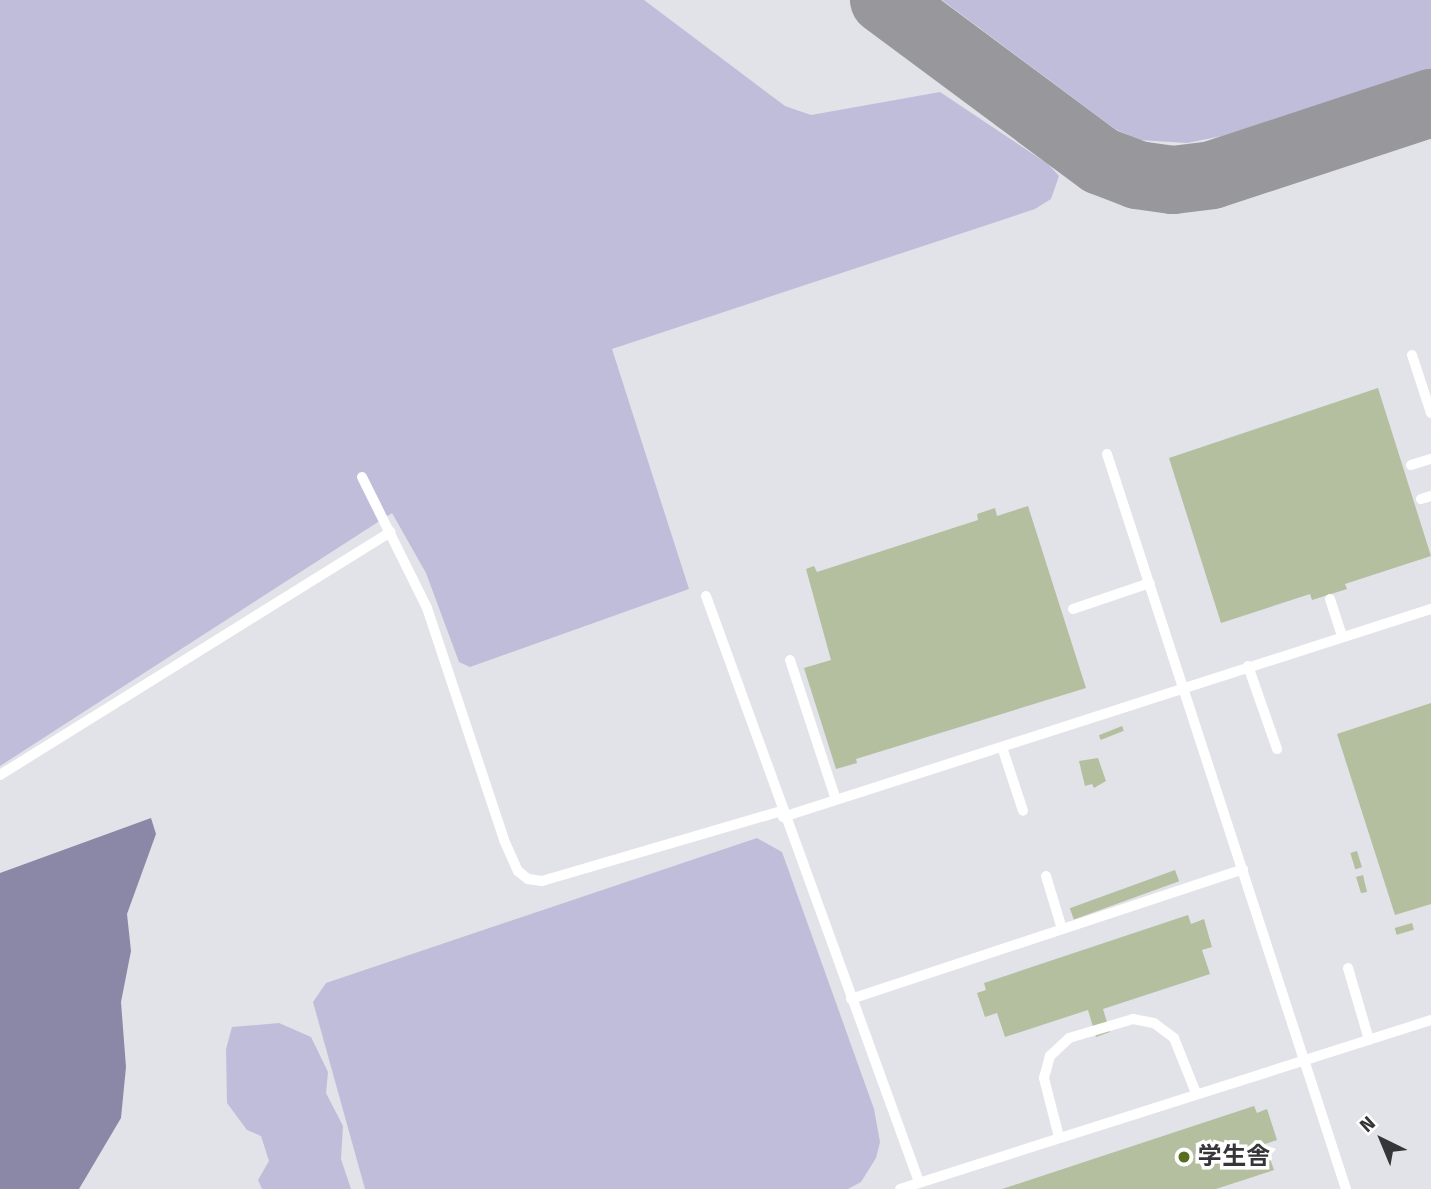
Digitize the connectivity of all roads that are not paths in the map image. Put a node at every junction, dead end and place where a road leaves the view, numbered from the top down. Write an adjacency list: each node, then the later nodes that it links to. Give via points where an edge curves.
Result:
1 (1412, 355): 2 (lane)
2 (1431, 413)
3 (1107, 454): 8 (lane)
4 (1431, 459): 5 (lane)
5 (1411, 466)
6 (362, 477): 7 (lane)
7 (391, 532): 19 (lane); 22 (lane, via 427,608 509,853 528,879 542,881)
8 (1150, 583): 11 (lane); 16 (lane)
9 (706, 596): 22 (lane)
10 (1330, 599): 13 (lane)
11 (1073, 609)
12 (1431, 609): 13 (lane)
13 (1342, 637): 15 (lane)
14 (790, 660): 20 (lane)
15 (1248, 666): 16 (lane); 18 (lane)
16 (1185, 687): 17 (lane); 23 (lane)
17 (1002, 747): 20 (lane); 21 (lane)
18 (1277, 749)
19 (0, 775)
20 (836, 800): 22 (lane)
21 (1023, 811)
22 (782, 814): 27 (lane)
23 (1243, 869): 25 (lane); 30 (lane)
24 (1046, 876): 25 (lane)
25 (1062, 929): 27 (lane)
26 (1348, 968): 29 (lane)
27 (851, 999): 33 (lane)
28 (1431, 1020): 29 (lane)
29 (1369, 1040): 30 (lane)
30 (1304, 1060): 31 (lane); 35 (lane)
31 (1196, 1093): 32 (lane); 32 (lane, via 1174,1038 1154,1023 1133,1020 1069,1038 1050,1056 1044,1078)
32 (1059, 1137): 33 (lane)
33 (919, 1182): 34 (lane)
34 (900, 1189)
35 (1346, 1189)

